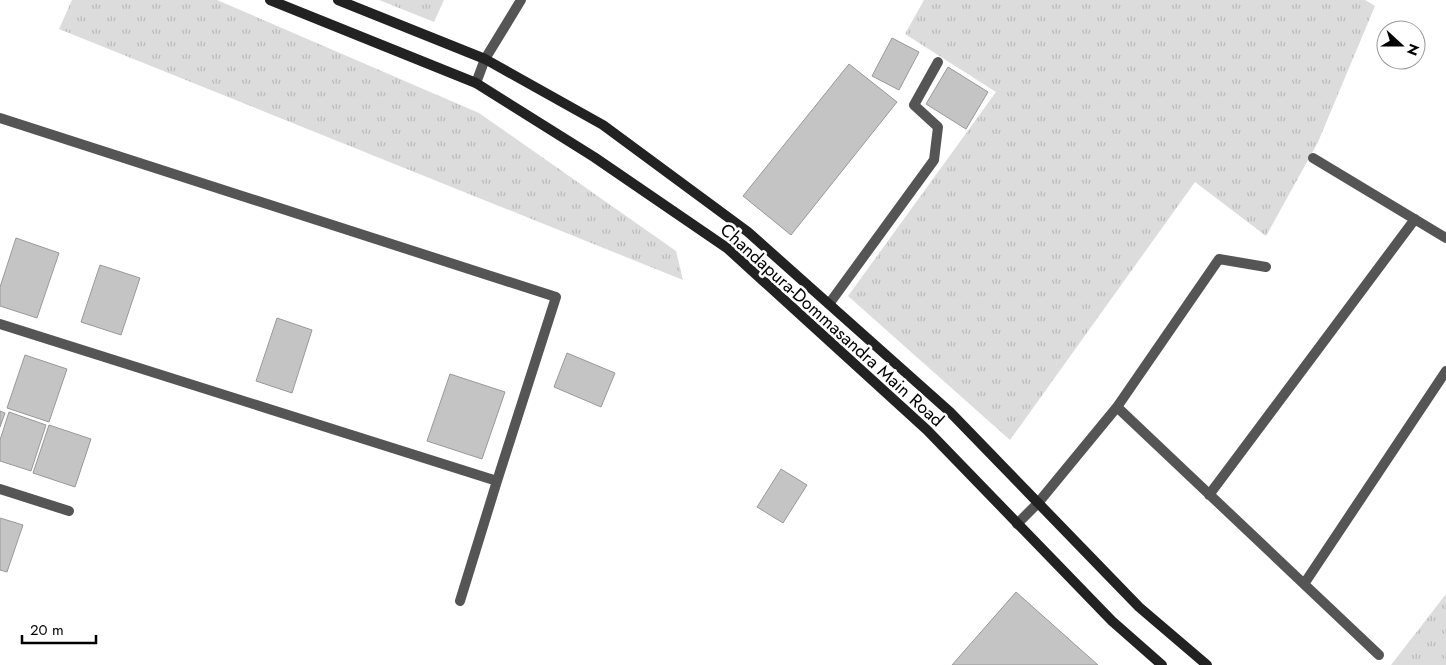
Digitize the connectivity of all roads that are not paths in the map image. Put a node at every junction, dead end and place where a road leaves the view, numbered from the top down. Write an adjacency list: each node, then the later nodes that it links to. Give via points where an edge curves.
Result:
1 (270, 0): 6 (main road, Chandapura-Dommasandra Main Road)
2 (338, 0): 4 (main road, Chandapura-Dommasandra Main Road)
3 (521, 0): 4 (street)
4 (485, 59): 6 (street); 12 (main road, Chandapura-Dommasandra Main Road, via 602,125 748,232)
5 (938, 62): 12 (street, via 914,105 938,127 934,160)
6 (476, 83): 21 (main road, Chandapura-Dommasandra Main Road, via 594,156 727,248 927,430)
7 (0, 118): 16 (street, via 556,297)
8 (1313, 158): 9 (street)
9 (1415, 219): 10 (street); 18 (street)
10 (1446, 238)
11 (1266, 267): 15 (street, via 1219,260)
12 (830, 304): 19 (main road, Chandapura-Dommasandra Main Road, via 950,412)
13 (0, 324): 16 (street)
14 (1446, 371): 22 (street)
15 (1117, 407): 18 (street); 19 (street)
16 (497, 481): 23 (street)
17 (0, 489): 20 (street)
18 (1209, 495): 22 (street)
19 (1038, 503): 21 (street); 26 (main road, Chandapura-Dommasandra Main Road, via 1139,607)
20 (69, 511)
21 (1018, 524): 25 (main road, Chandapura-Dommasandra Main Road, via 1112,621)
22 (1304, 584): 24 (street)
23 (460, 600)
24 (1379, 655)
25 (1162, 665)
26 (1207, 665)

